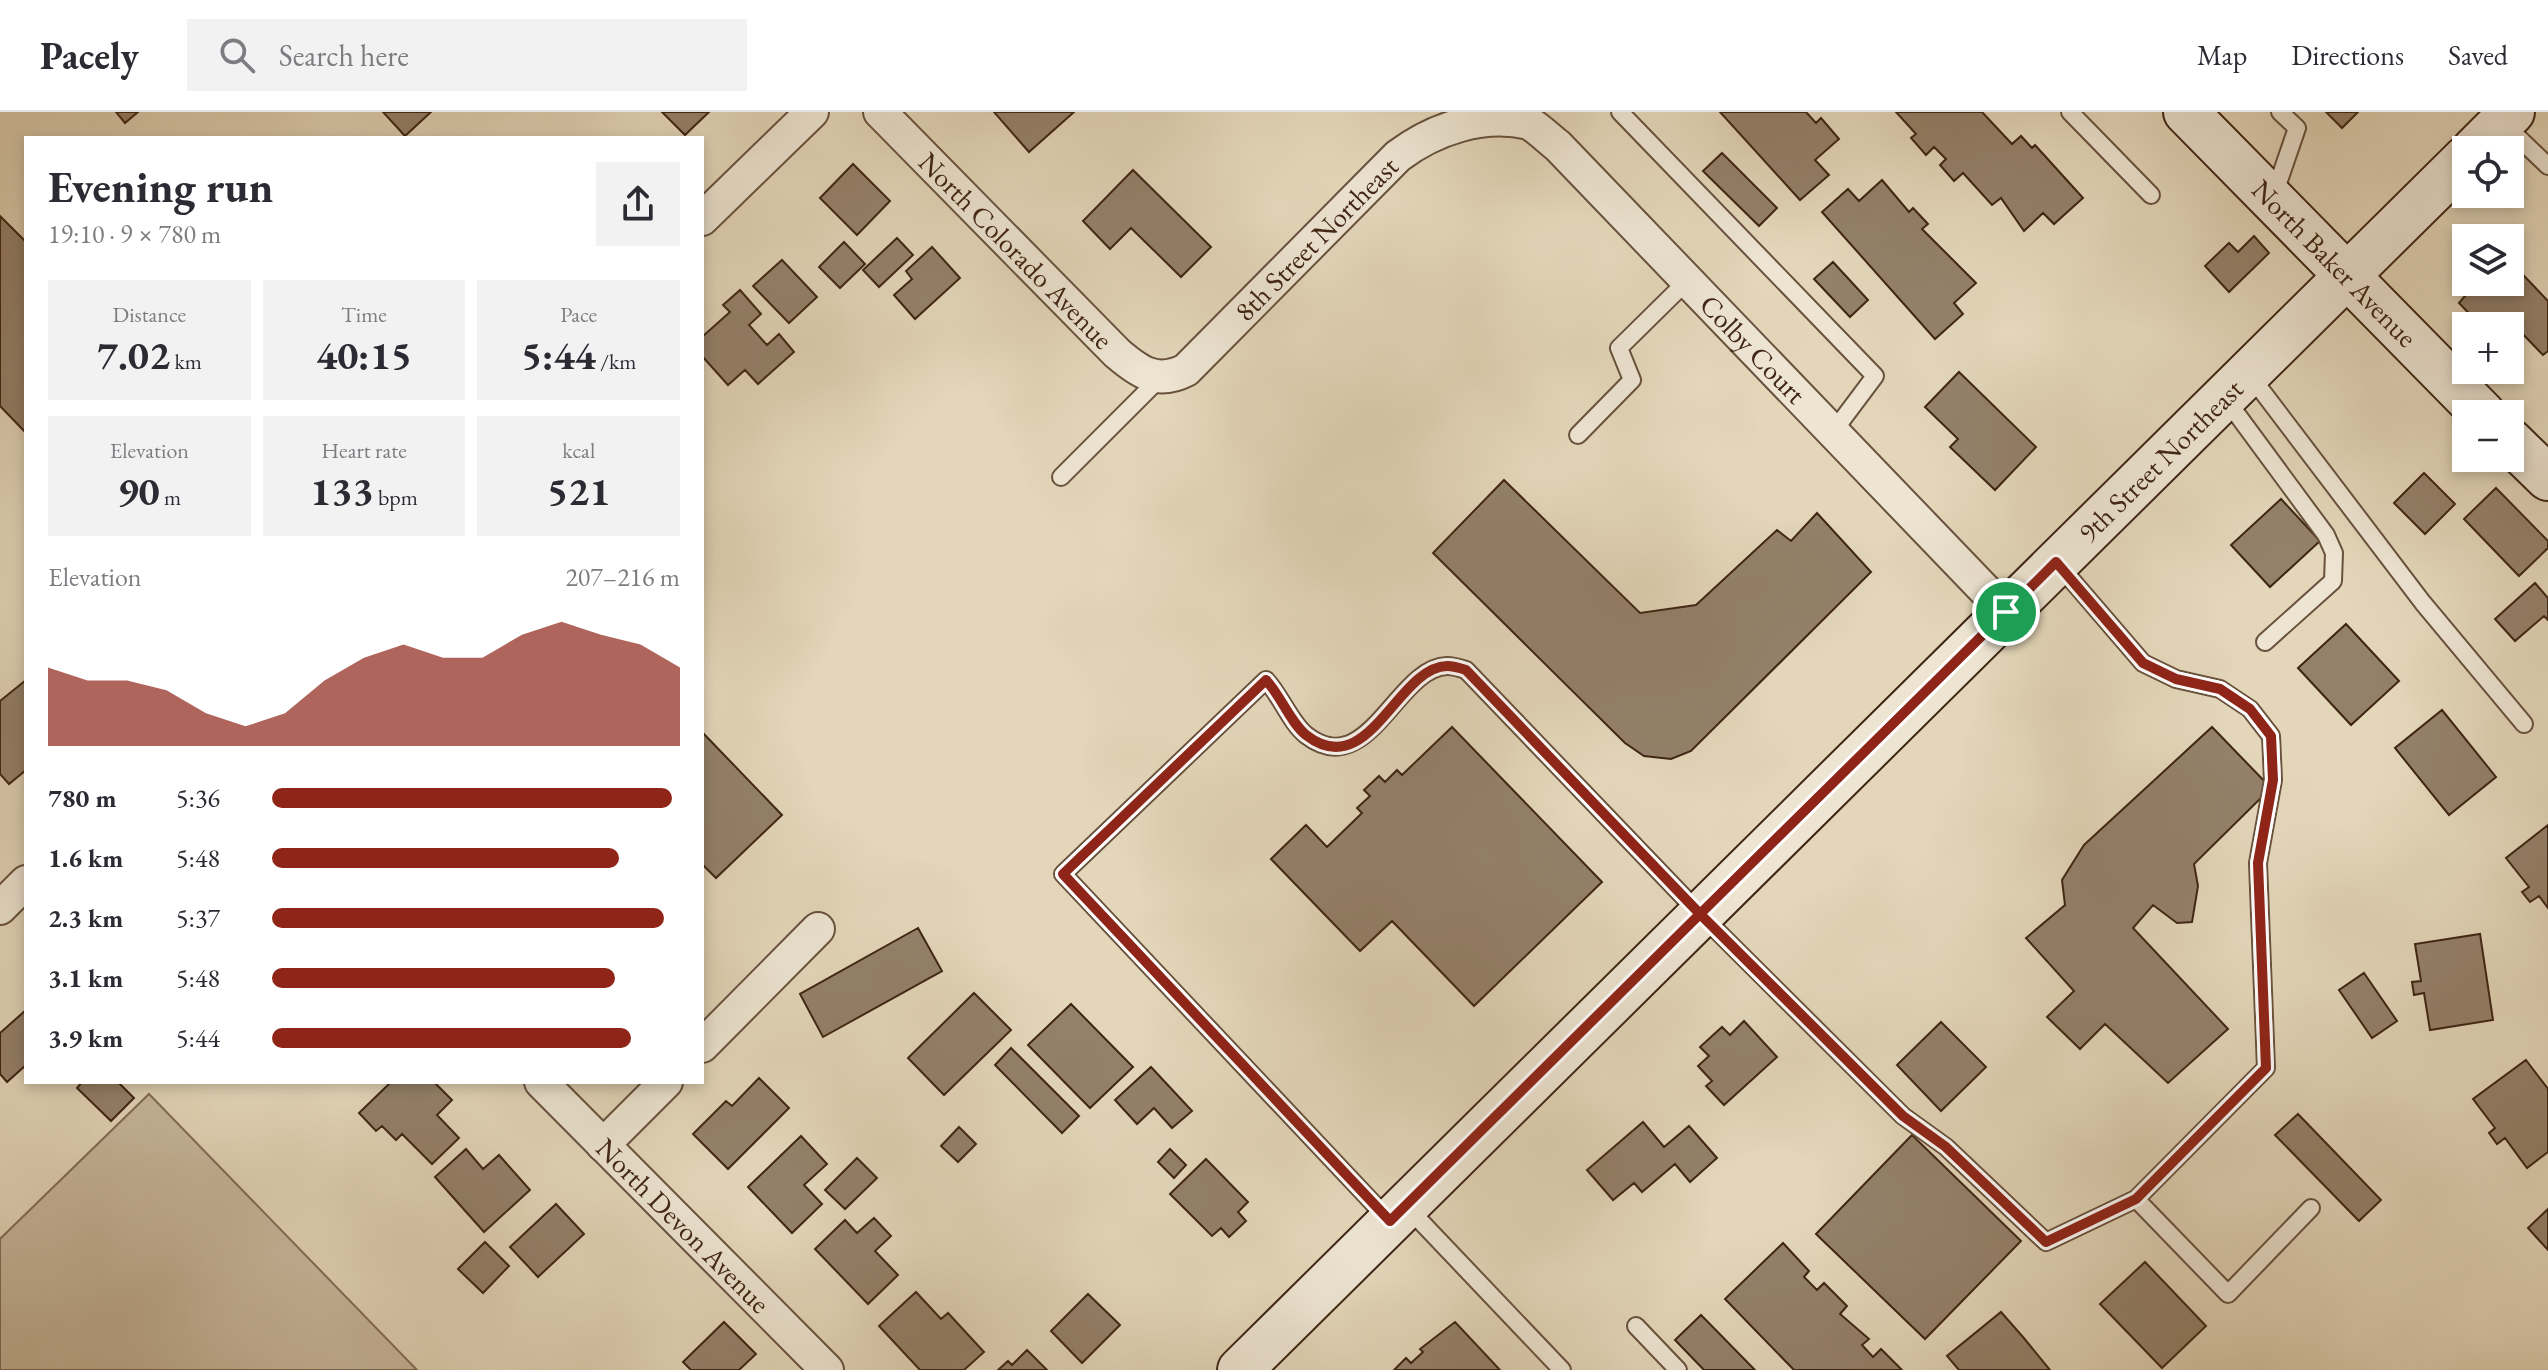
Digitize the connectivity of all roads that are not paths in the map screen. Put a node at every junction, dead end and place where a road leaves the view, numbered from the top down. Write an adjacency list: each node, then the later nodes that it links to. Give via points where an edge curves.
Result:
1 (812, 112): 13 (street)
2 (880, 112): 16 (street, North Colorado Avenue, via 1117,353 1138,371)
3 (1620, 112): 19 (lane, via 1875,376)
4 (2070, 112): 11 (lane)
5 (2186, 112): 12 (main road, North Baker Avenue)
6 (2280, 112): 12 (lane, via 2297,128)
7 (1484, 113): 15 (street, Colby Court, via 1529,122 1558,146); 16 (street, 8th Street Northeast, via 1453,120 1398,156 1186,370)
8 (2496, 128): 9 (lane)
9 (2548, 166)
10 (2452, 172): 14 (main road, 9th Street Northeast)
11 (2151, 195)
12 (2273, 200): 14 (main road, North Baker Avenue)
13 (704, 217)
14 (2347, 275): 17 (main road, 9th Street Northeast); 18 (main road, North Baker Avenue)
15 (1687, 281): 19 (street, Colby Court); 20 (lane, via 1619,348 1632,380)
16 (1160, 378): 22 (lane)
17 (2236, 385): 24 (main road, 9th Street Northeast); 26 (lane, via 2334,553 2333,581); 27 (lane)
18 (2469, 400)
19 (1833, 432): 25 (street, Colby Court)
20 (1578, 435)
21 (2524, 455): 23 (main road)
22 (1061, 477)
23 (2548, 478)
24 (2056, 562): 25 (main road, 9th Street Northeast); 36 (lane, via 2143,663 2176,679 2220,689 2250,709 2271,736 2273,780 2258,863 2266,1068)
25 (2006, 612): 30 (main road, 9th Street Northeast)
26 (2265, 642)
27 (2524, 724)
28 (24, 884): 29 (street)
29 (0, 908)
30 (1700, 914): 36 (lane, via 1903,1116 1946,1147 2046,1242); 38 (main road, 9th Street Northeast); 38 (lane, via 1466,670 1447,666 1423,676 1365,736 1348,745 1326,744 1306,735 1266,680 1063,874)
31 (818, 929): 32 (street)
32 (704, 1044)
33 (543, 1084): 35 (street, North Devon Avenue)
34 (664, 1084): 35 (street)
35 (603, 1145): 40 (street, North Devon Avenue)
36 (2136, 1199): 37 (lane, via 2228,1294)
37 (2311, 1208)
38 (1398, 1214): 41 (main road, 9th Street Northeast); 42 (lane)
39 (1636, 1326): 43 (lane)
40 (827, 1370)
41 (1240, 1370)
42 (1562, 1370)
43 (1678, 1370)

